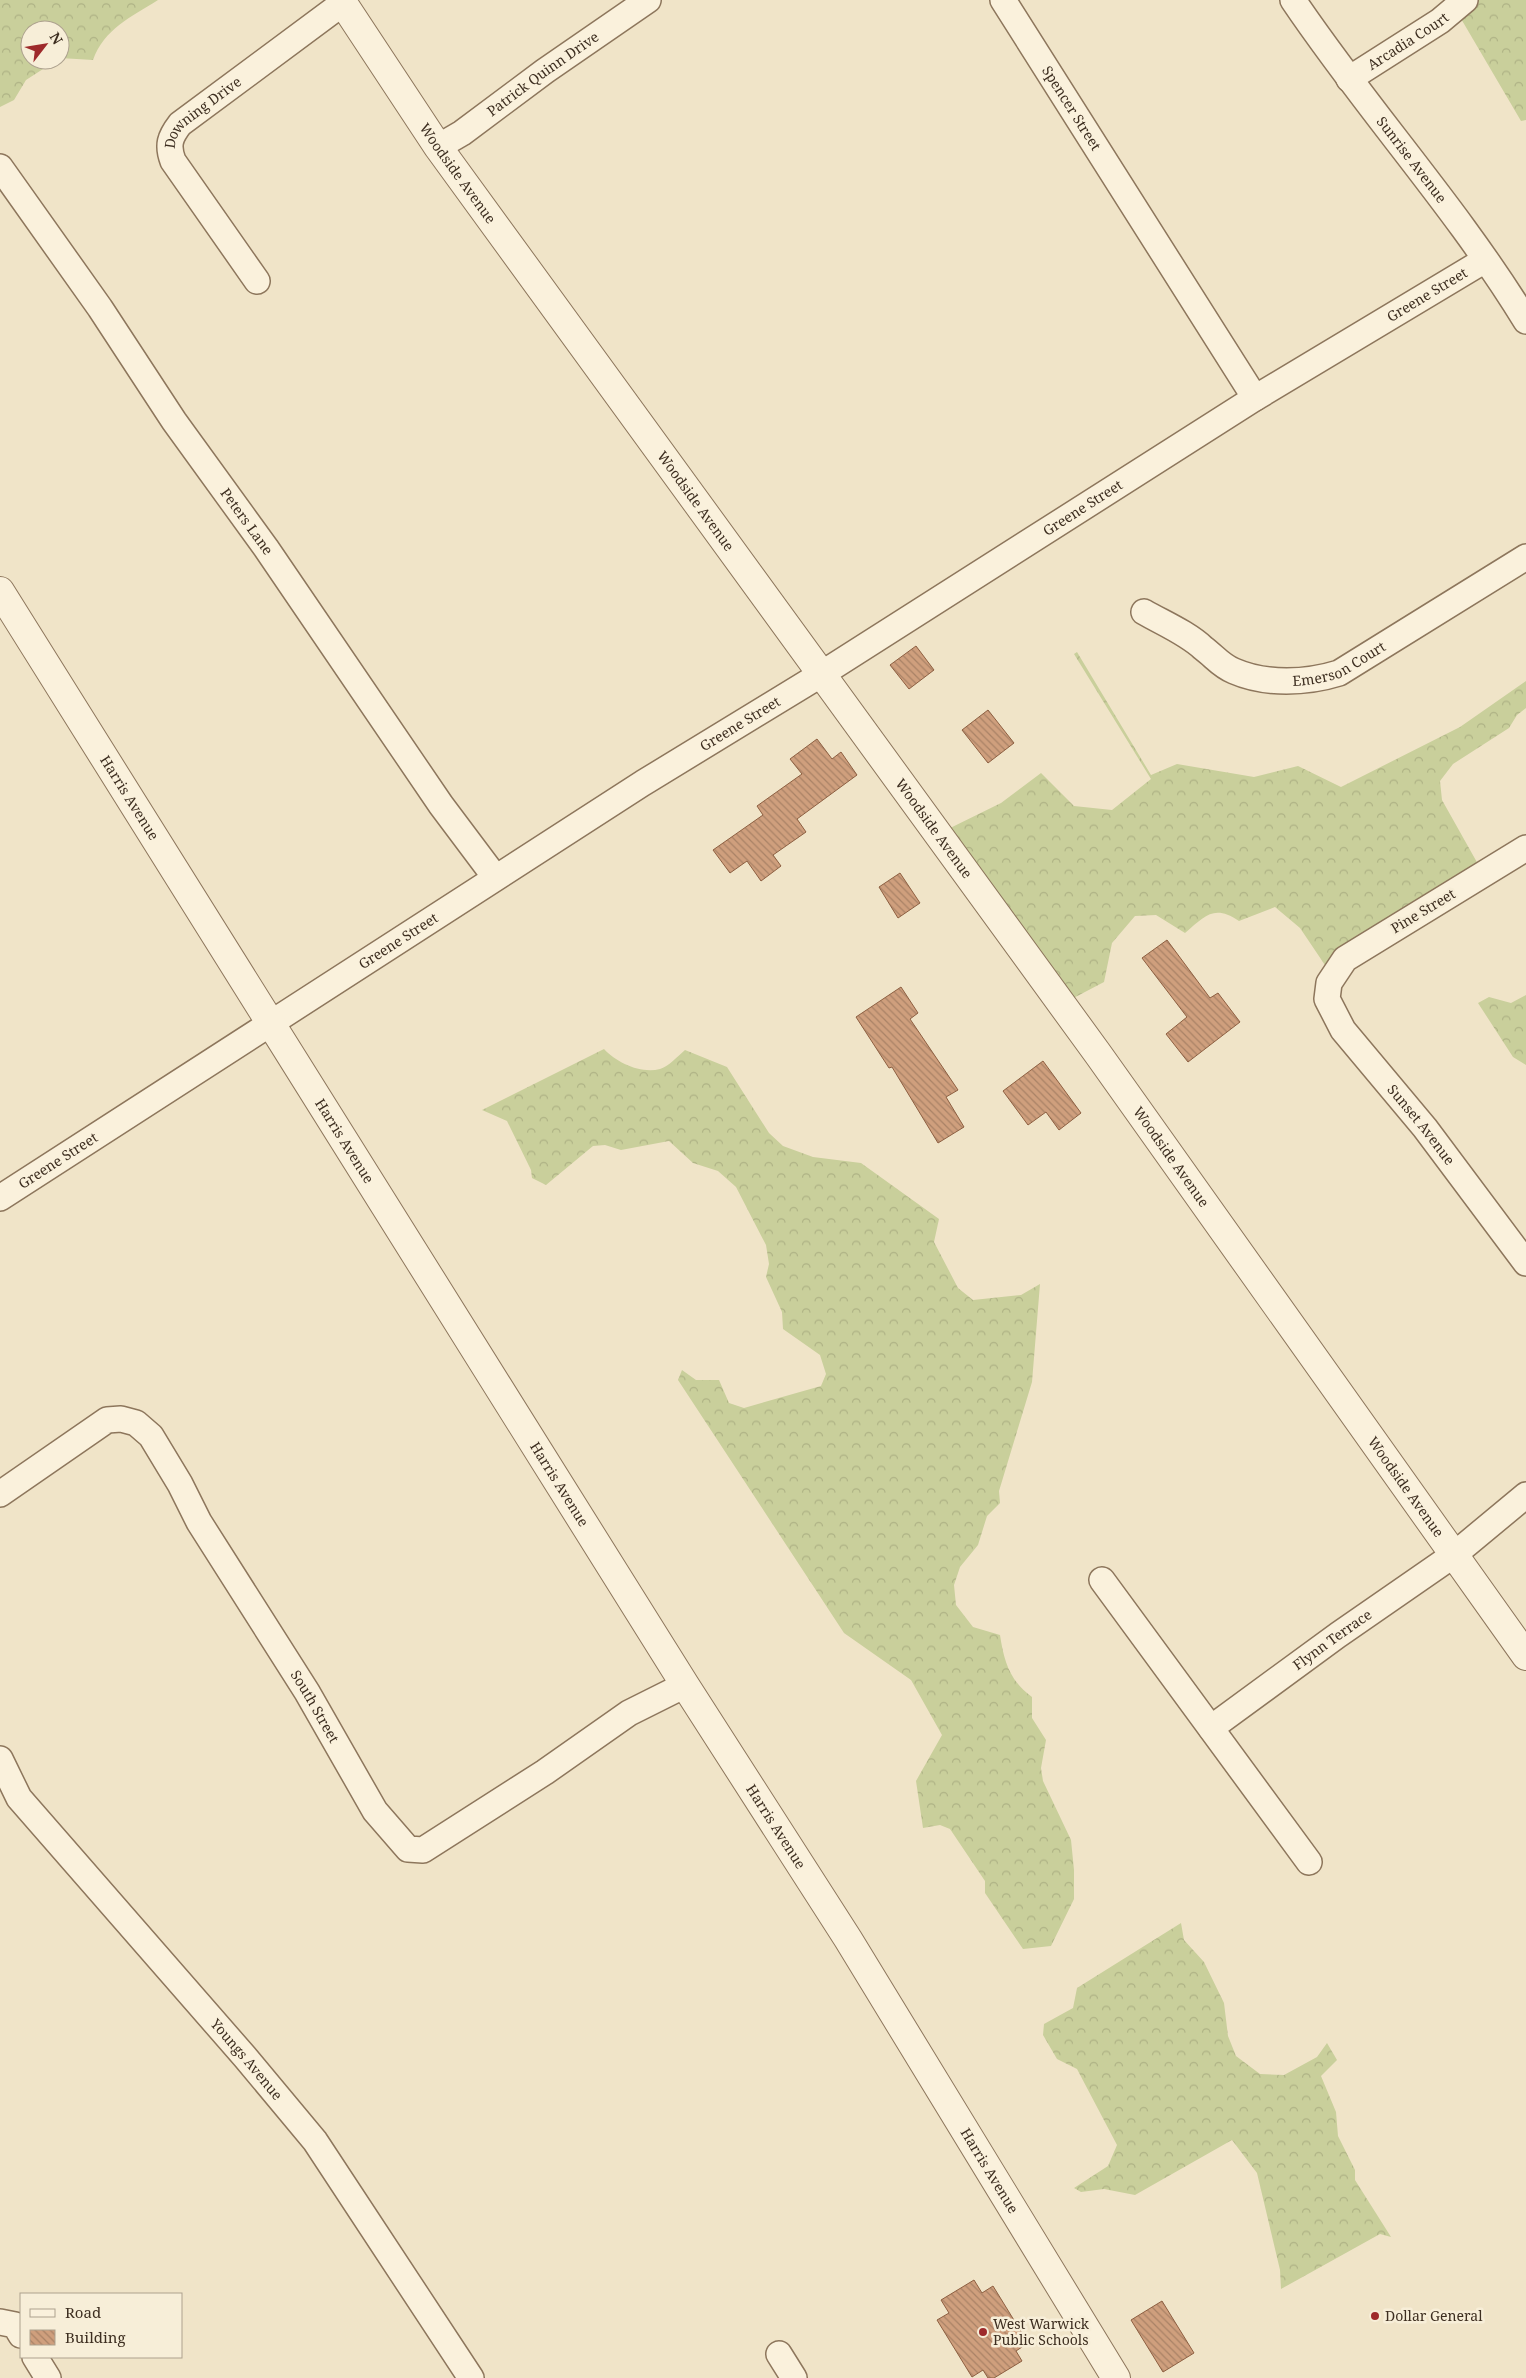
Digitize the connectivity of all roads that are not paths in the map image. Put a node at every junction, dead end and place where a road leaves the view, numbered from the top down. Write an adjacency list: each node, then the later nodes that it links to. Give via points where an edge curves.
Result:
1 (648, 0): 7 (street, Patrick Quinn Drive)
2 (1003, 0): 12 (street, Spencer Street)
3 (1293, 0): 6 (street, Sunrise Avenue)
4 (1465, 0): 6 (street, Arcadia Court)
5 (342, 1): 7 (street, Woodside Avenue); 10 (street, Downing Drive, via 180,124 171,136 168,148 178,170)
6 (1349, 79): 9 (street, Sunrise Avenue, via 1454,214)
7 (438, 148): 16 (street, Woodside Avenue)
8 (0, 167): 18 (street, Peters Lane, via 436,797)
9 (1485, 260): 11 (street, Sunrise Avenue); 12 (street, Greene Street)
10 (257, 281)
11 (1526, 322)
12 (1256, 398): 16 (street, Greene Street)
13 (1526, 557): 15 (street, Emerson Court, via 1339,673 1316,681 1278,681 1234,672 1216,661 1203,647)
14 (0, 591): 20 (street, Harris Avenue)
15 (1144, 612)
16 (820, 674): 18 (street, Greene Street); 25 (street, Woodside Avenue, via 1098,1054)
17 (1526, 848): 19 (street, Pine Street, via 1345,959)
18 (495, 877): 20 (street, Greene Street)
19 (1329, 983): 22 (street, Sunset Avenue, via 1327,999 1343,1030 1425,1128)
20 (270, 1022): 21 (street, Greene Street); 28 (street, Harris Avenue)
21 (0, 1198)
22 (1526, 1263)
23 (0, 1494): 28 (street, South Street, via 107,1420 136,1422 151,1436 199,1522 307,1692 375,1811 408,1849 422,1850 545,1772 629,1713)
24 (1526, 1495): 25 (street, Flynn Terrace)
25 (1455, 1554): 27 (street, Woodside Avenue); 29 (street, Flynn Terrace)
26 (1102, 1580): 29 (street)
27 (1526, 1656)
28 (685, 1685): 39 (street, Harris Avenue, via 848,1939)
29 (1211, 1728): 31 (street)
30 (0, 1759): 37 (street, Youngs Avenue, via 19,1798 316,2141)
31 (1309, 1862)
32 (0, 2322): 33 (street, via 15,2325)
33 (20, 2333)
34 (779, 2354): 38 (street)
35 (36, 2358): 36 (street)
36 (48, 2378)
37 (471, 2378)
38 (794, 2378)
39 (1116, 2378)

